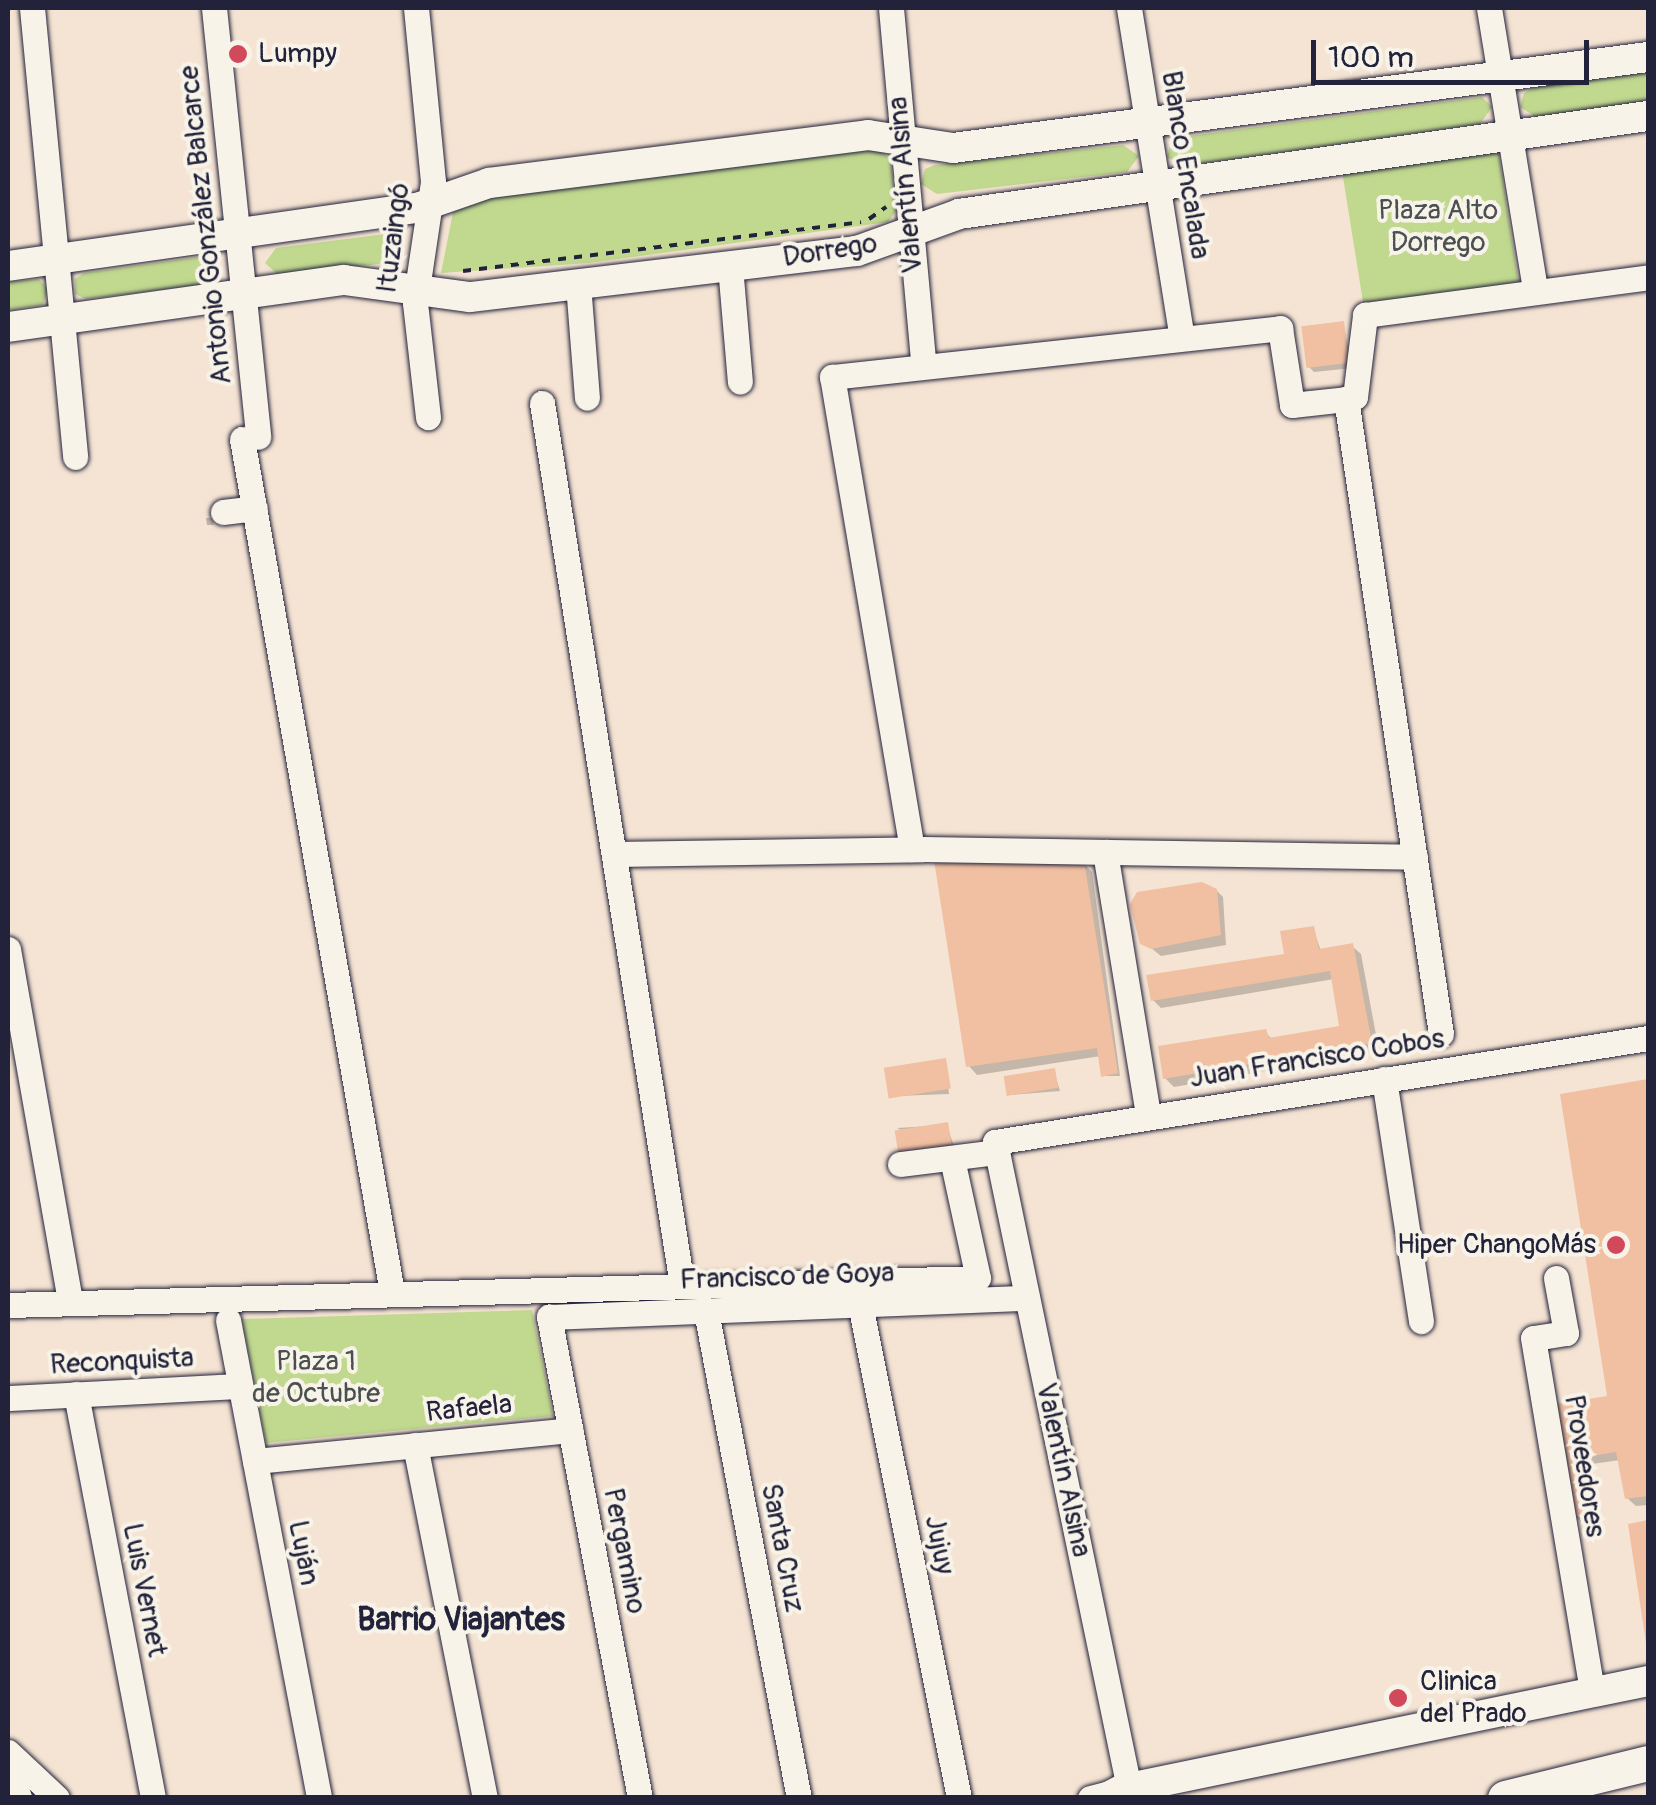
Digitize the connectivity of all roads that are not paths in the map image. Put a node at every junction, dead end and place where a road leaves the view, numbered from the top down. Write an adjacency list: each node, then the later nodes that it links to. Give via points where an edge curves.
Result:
1 (32, 8): 17 (street)
2 (214, 8): 16 (street, Antonio González Balcarce)
3 (416, 8): 14 (street, Ituzaingó)
4 (891, 8): 12 (street, Valentín Alsina)
5 (1130, 8): 10 (street, Blanco Encalada)
6 (1489, 8): 8 (street)
7 (1648, 57): 8 (main road)
8 (1501, 77): 10 (main road); 11 (street)
9 (1648, 116): 11 (main road, Dorrego)
10 (1149, 126): 12 (main road, via 952,148); 13 (street, Blanco Encalada)
11 (1510, 136): 13 (main road, Dorrego); 22 (street)
12 (902, 142): 14 (main road, via 868,135 508,180); 15 (street, Valentín Alsina)
13 (1158, 184): 15 (main road, Dorrego, via 959,214); 27 (street, Blanco Encalada)
14 (431, 204): 16 (main road); 21 (street, Ituzaingó)
15 (910, 233): 19 (main road, Dorrego, via 856,251); 28 (street, Valentín Alsina)
16 (236, 234): 17 (main road); 24 (street, Antonio González Balcarce)
17 (57, 259): 18 (main road); 25 (street)
18 (8, 266)
19 (730, 266): 23 (main road, Dorrego); 29 (street)
20 (1648, 277): 31 (street, via 1365,315 1355,397)
21 (417, 279): 23 (main road, Dorrego, via 470,296); 24 (main road, Dorrego); 33 (street, Ituzaingó)
22 (1534, 283)
23 (578, 284): 30 (street)
24 (242, 293): 25 (main road, Dorrego); 35 (street, Antonio González Balcarce)
25 (62, 320): 26 (main road, Dorrego); 34 (street)
26 (8, 326)
27 (1181, 332)
28 (923, 362)
29 (740, 382)
30 (587, 398)
31 (1346, 399): 37 (street, via 1292,405 1280,328 832,377); 40 (street)
32 (542, 403): 39 (street)
33 (428, 416)
34 (76, 457)
35 (255, 508): 36 (street); 51 (street, Antonio González Balcarce)
36 (223, 512)
37 (912, 848): 38 (street); 39 (street)
38 (1105, 852): 40 (street); 45 (street)
39 (614, 854): 50 (street)
40 (1414, 857): 42 (street)
41 (8, 948): 53 (street)
42 (1441, 1034)
43 (1648, 1038): 44 (street, Juan Francisco Cobos)
44 (1384, 1079): 45 (street, Juan Francisco Cobos); 59 (street)
45 (1148, 1116): 46 (street, Juan Francisco Cobos)
46 (996, 1147): 47 (street, Juan Francisco Cobos); 52 (street, Valentín Alsina)
47 (952, 1159): 48 (street, Juan Francisco Cobos); 50 (street, via 978,1278)
48 (900, 1164)
49 (1556, 1278): 67 (street, Proveedores, via 1566,1333 1532,1338)
50 (682, 1285): 51 (street)
51 (392, 1292): 53 (street)
52 (1027, 1298): 54 (street, Francisco de Goya); 71 (street, Valentín Alsina)
53 (70, 1302): 55 (street)
54 (860, 1304): 56 (street, Francisco de Goya); 79 (street, Jujuy)
55 (8, 1305)
56 (706, 1310): 57 (street, Francisco de Goya); 78 (street, Santa Cruz)
57 (548, 1316): 63 (street, Pergamino)
58 (228, 1320): 60 (street, Luján)
59 (1421, 1321)
60 (240, 1386): 61 (street, Reconquista); 65 (street, Luján)
61 (76, 1394): 62 (street, Reconquista); 74 (street, Luis Vernet)
62 (8, 1398)
63 (570, 1430): 64 (street, Rafaela); 77 (street, Pergamino)
64 (415, 1445): 65 (street, Rafaela); 76 (street)
65 (255, 1460): 75 (street, Luján)
66 (1648, 1681): 67 (main road)
67 (1592, 1692): 71 (main road)
68 (8, 1752): 73 (street)
69 (1648, 1763): 81 (highway)
70 (8, 1767): 72 (street)
71 (1123, 1794): 80 (street)
72 (19, 1798)
73 (57, 1798)
74 (153, 1798)
75 (319, 1798)
76 (484, 1798)
77 (640, 1798)
78 (800, 1798)
79 (959, 1798)
80 (1090, 1798)
81 (1505, 1798)

